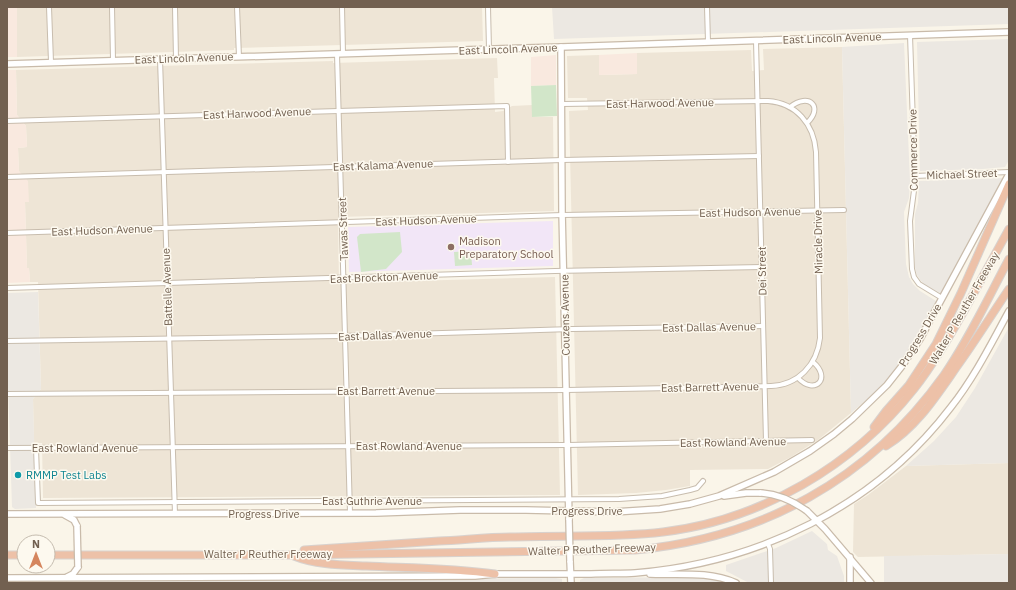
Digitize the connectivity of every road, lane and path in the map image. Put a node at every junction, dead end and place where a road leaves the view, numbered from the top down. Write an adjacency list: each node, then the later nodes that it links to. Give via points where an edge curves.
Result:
1 (49, 7): 19 (street)
2 (112, 7): 18 (street)
3 (175, 7): 17 (street)
4 (237, 7): 15 (street)
5 (342, 7): 14 (street, Tawas Street)
6 (488, 7): 13 (street)
7 (706, 7): 11 (street)
8 (1009, 32): 9 (main road, East Lincoln Avenue)
9 (910, 35): 10 (main road, East Lincoln Avenue); 34 (street, Commerce Drive)
10 (756, 40): 11 (main road, East Lincoln Avenue); 21 (street, Dei Street)
11 (708, 42): 12 (main road, East Lincoln Avenue)
12 (561, 47): 13 (main road, East Lincoln Avenue); 22 (main road, Couzens Avenue)
13 (489, 49): 14 (main road, East Lincoln Avenue)
14 (340, 54): 15 (main road, East Lincoln Avenue); 24 (street, Tawas Street)
15 (239, 57): 17 (main road, East Lincoln Avenue)
16 (160, 59): 17 (main road, East Lincoln Avenue); 18 (main road, East Lincoln Avenue); 25 (street, Battelle Avenue)
17 (176, 59)
18 (114, 60): 19 (main road, East Lincoln Avenue)
19 (51, 62): 20 (main road, East Lincoln Avenue)
20 (7, 64)
21 (758, 101): 22 (street, East Harwood Avenue); 23 (street, Miracle Drive, via 776,102); 28 (street, Dei Street)
22 (562, 104): 29 (main road, Couzens Avenue)
23 (790, 107): 27 (street, Miracle Drive); 27 (street, via 801,100 811,102 815,113)
24 (339, 111): 25 (street, East Harwood Avenue); 30 (street, East Harwood Avenue, via 507,106); 31 (street, Tawas Street)
25 (162, 116): 26 (street, East Harwood Avenue); 32 (street, Battelle Avenue)
26 (7, 121)
27 (807, 123): 37 (street, Miracle Drive, via 815,146)
28 (759, 156): 29 (street, East Kalama Avenue); 39 (street, Dei Street)
29 (562, 160): 30 (street, East Kalama Avenue); 40 (main road, Couzens Avenue)
30 (508, 162): 31 (street, East Kalama Avenue)
31 (341, 167): 32 (street, East Kalama Avenue); 41 (street, Tawas Street)
32 (164, 172): 35 (street, East Kalama Avenue); 42 (street, Battelle Avenue)
33 (1009, 173): 34 (street, Michael Street); 52 (main road, Progress Drive)
34 (915, 176): 52 (street, Commerce Drive, via 910,220 912,269 919,284)
35 (7, 177)
36 (1009, 184): 66 (highway, via 936,344 909,385 875,425)
37 (817, 210): 38 (street, East Hudson Avenue); 39 (street, East Hudson Avenue); 59 (street, Miracle Drive, via 820,338)
38 (844, 210)
39 (760, 212): 40 (street, East Hudson Avenue); 46 (street, Dei Street)
40 (563, 215): 41 (street, East Hudson Avenue); 47 (main road, Couzens Avenue)
41 (342, 222): 42 (street, East Hudson Avenue); 48 (street, Tawas Street)
42 (166, 228): 44 (street, East Hudson Avenue); 49 (street, Battelle Avenue)
43 (1009, 229): 66 (highway, Walter P Reuther Freeway, via 949,339 926,375)
44 (7, 233)
45 (1009, 259): 74 (highway, Walter P Reuther Freeway, via 945,374 911,416)
46 (762, 267): 47 (street, East Brockton Avenue); 54 (street, Dei Street)
47 (564, 271): 48 (street, East Brockton Avenue); 55 (main road, Couzens Avenue)
48 (344, 278): 49 (street, East Brockton Avenue); 56 (street, Tawas Street)
49 (167, 283): 50 (street, East Brockton Avenue); 57 (street, Battelle Avenue)
50 (7, 288)
51 (1009, 289): 74 (highway, via 927,408 897,440)
52 (942, 298): 76 (main road, Progress Drive, via 902,366 857,415 830,438 790,464)
53 (1009, 311): 85 (main road, via 966,387 925,438 883,478 844,506)
54 (763, 326): 55 (street, East Dallas Avenue); 61 (street, Dei Street)
55 (565, 330): 56 (street, East Dallas Avenue); 62 (main road, Couzens Avenue)
56 (346, 336): 57 (street, East Dallas Avenue); 63 (street, Tawas Street)
57 (169, 339): 58 (street, East Dallas Avenue); 64 (street, Battelle Avenue)
58 (7, 341)
59 (813, 362): 60 (street, Miracle Drive); 60 (street, via 821,372 820,382 809,386)
60 (798, 378): 61 (street, Miracle Drive, via 783,385)
61 (765, 386): 62 (street, East Barrett Avenue); 68 (street, Dei Street)
62 (567, 390): 63 (street, East Barrett Avenue); 69 (main road, Couzens Avenue)
63 (347, 392): 64 (street, East Barrett Avenue); 70 (street, Tawas Street)
64 (171, 393): 65 (street, East Barrett Avenue); 71 (street, Battelle Avenue)
65 (7, 394)
66 (870, 436): 87 (highway, Walter P Reuther Freeway, via 841,460 790,492 716,521 665,531 641,534 508,537)
67 (812, 440): 68 (street, East Rowland Avenue)
68 (766, 441): 69 (street, East Rowland Avenue)
69 (568, 445): 70 (street, East Rowland Avenue); 77 (main road, Couzens Avenue)
70 (349, 446): 71 (street, East Rowland Avenue); 78 (street, Tawas Street)
71 (173, 447): 73 (street, East Rowland Avenue); 79 (street, Battelle Avenue)
72 (7, 448): 73 (street, East Rowland Avenue)
73 (36, 448): 79 (street, East Guthrie Avenue, via 38,503)
74 (867, 458): 89 (highway, Walter P Reuther Freeway, via 830,486 778,514 729,532 674,545 624,550)
75 (703, 481): 77 (street, East Guthrie Avenue, via 694,489 662,496)
76 (719, 496): 80 (main road, Progress Drive, via 660,509); 85 (main road, bridge, via 761,493 783,497 807,511)
77 (569, 500): 78 (street, East Guthrie Avenue); 80 (main road, Couzens Avenue)
78 (350, 501): 79 (street, East Guthrie Avenue); 81 (street, Tawas Street)
79 (175, 502): 84 (street, Battelle Avenue)
80 (569, 511): 81 (main road, Progress Drive); 93 (main road, Couzens Avenue, bridge)
81 (350, 513): 84 (main road, Progress Drive)
82 (7, 514): 83 (main road, Progress Drive)
83 (64, 514): 84 (main road, Progress Drive); 96 (main road, bridge, via 74,520 77,526 78,566 73,574)
84 (175, 514)
85 (817, 521): 86 (main road); 90 (main road)
86 (768, 544): 91 (main road, via 713,561); 101 (street)
87 (240, 554): 88 (highway, Walter P Reuther Freeway); 89 (highway, Walter P Reuther Freeway)
88 (56, 555)
89 (290, 555): 92 (highway, via 306,561)
90 (850, 557): 102 (main road); 103 (main road)
91 (634, 573): 93 (main road); 100 (main road, via 707,575 722,577)
92 (495, 574): 93 (main road); 94 (main road)
93 (570, 574): 99 (main road, Couzens Avenue)
94 (352, 576): 97 (main road); 98 (street)
95 (7, 578): 96 (main road)
96 (62, 578): 97 (main road)
97 (178, 580)
98 (353, 583)
99 (571, 583)
100 (736, 583)
101 (771, 583)
102 (850, 583)
103 (871, 583)

